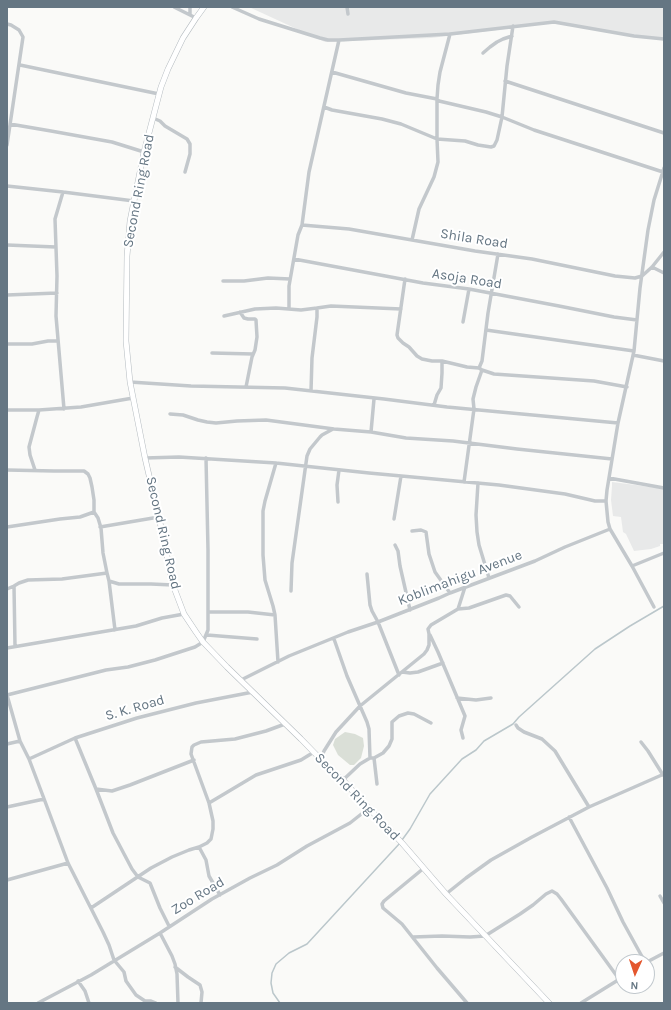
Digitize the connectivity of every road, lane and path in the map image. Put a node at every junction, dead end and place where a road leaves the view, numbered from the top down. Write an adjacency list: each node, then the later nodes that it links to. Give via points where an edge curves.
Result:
1 (174, 7): 7 (street)
2 (190, 7): 7 (street)
3 (204, 7): 8 (street, Second Ring Road)
4 (232, 7): 14 (street, via 297,31 320,38)
5 (347, 7): 6 (street)
6 (348, 14)
7 (190, 15): 8 (street)
8 (196, 18): 19 (street, Second Ring Road, via 183,38)
9 (7, 24): 16 (street, via 19,30 23,37)
10 (513, 26): 11 (street); 12 (street); 13 (street, via 554,22)
11 (450, 34): 14 (street); 20 (street, via 440,72)
12 (512, 36): 15 (street, via 503,38); 18 (street)
13 (664, 39)
14 (339, 40): 17 (street)
15 (483, 53)
16 (20, 65): 19 (street); 24 (street)
17 (332, 72): 20 (street, via 406,94); 21 (street)
18 (505, 81): 22 (street); 25 (street)
19 (159, 94): 23 (street, Second Ring Road)
20 (437, 98): 22 (street, via 439,101); 26 (street)
21 (324, 107): 26 (street, via 401,124); 34 (street, via 309,172)
22 (502, 117): 26 (street, via 494,146); 29 (street, via 534,130)
23 (153, 118): 28 (street, Second Ring Road); 30 (street, via 187,139 190,144)
24 (10, 124): 27 (street); 28 (street, via 112,142)
25 (664, 133)
26 (437, 139): 35 (street, via 436,172 419,209)
27 (7, 145)
28 (144, 152): 33 (street, Second Ring Road)
29 (663, 170): 43 (street, via 651,214)
30 (185, 172)
31 (7, 186): 32 (street)
32 (63, 192): 33 (street); 37 (street, via 55,219)
33 (134, 201): 67 (street, Second Ring Road, via 127,249 126,293 126,340)
34 (302, 225): 35 (street, Shila Road, via 349,229); 40 (street)
35 (412, 240): 39 (street, Shila Road)
36 (7, 245): 37 (street)
37 (56, 247): 48 (street)
38 (664, 252): 41 (street)
39 (498, 254): 43 (street, Shila Road, via 614,276); 49 (street)
40 (294, 259): 44 (street); 45 (street, Asoja Road)
41 (652, 267): 42 (street); 43 (street)
42 (664, 273)
43 (642, 276): 56 (street)
44 (290, 279): 46 (street); 52 (street)
45 (405, 279): 47 (street, Asoja Road); 53 (street)
46 (223, 281)
47 (469, 289): 49 (street, Asoja Road); 57 (street)
48 (57, 293): 50 (street); 59 (street)
49 (491, 294): 56 (street, Asoja Road); 58 (street)
50 (7, 295)
51 (317, 308): 52 (street); 53 (street, via 331,306); 70 (street)
52 (289, 309): 54 (street, via 255,309)
53 (400, 309): 64 (street, via 398,338 422,359)
54 (240, 312): 55 (street); 63 (street, via 244,318 256,320)
55 (224, 316)
56 (637, 320): 62 (street)
57 (463, 322)
58 (486, 330): 62 (street); 66 (street)
59 (58, 341): 60 (street); 74 (street)
60 (7, 344)
61 (212, 353): 63 (street)
62 (634, 353): 65 (street); 69 (street)
63 (254, 354): 68 (street)
64 (442, 361): 66 (street); 73 (street, via 441,388)
65 (664, 362)
66 (481, 369): 69 (street, via 494,374 594,381); 75 (street, via 473,399)
67 (130, 382): 68 (street); 71 (street, Second Ring Road)
68 (246, 387): 70 (street)
69 (627, 387): 79 (street)
70 (311, 391): 72 (street)
71 (133, 398): 74 (street); 83 (street, Second Ring Road)
72 (374, 399): 73 (street); 81 (street)
73 (434, 405): 75 (street)
74 (64, 409): 77 (street)
75 (474, 409): 79 (street); 82 (street)
76 (7, 410): 77 (street)
77 (40, 410): 89 (street, via 29,447)
78 (170, 414): 80 (street, via 216,423 266,420)
79 (618, 423): 85 (street)
80 (334, 429): 81 (street); 87 (street, via 322,435 310,449)
81 (371, 432): 82 (street, via 406,438)
82 (470, 442): 85 (street); 93 (street)
83 (145, 458): 84 (street); 99 (street, Second Ring Road)
84 (206, 458): 86 (street); 122 (street)
85 (612, 459): 92 (street)
86 (276, 463): 87 (street); 124 (street, via 263,511 264,574)
87 (305, 466): 90 (street); 116 (street, via 292,562)
88 (7, 470): 89 (street)
89 (35, 470): 98 (street, via 84,471 90,478)
90 (339, 470): 91 (street); 97 (street)
91 (401, 476): 93 (street); 100 (street)
92 (609, 478): 95 (street); 96 (street)
93 (464, 482): 94 (street)
94 (478, 483): 96 (street); 110 (street, via 477,532)
95 (664, 488)
96 (606, 501): 103 (street)
97 (338, 502)
98 (94, 512): 101 (street, via 80,517); 102 (street)
99 (159, 517): 102 (street); 112 (street, Second Ring Road)
100 (394, 519)
101 (7, 527)
102 (100, 527): 108 (street)
103 (610, 529): 107 (street); 110 (street, Koblimahigu Avenue)
104 (412, 531): 117 (street, via 426,532 435,572)
105 (395, 545): 121 (street)
106 (664, 553): 107 (street)
107 (632, 566): 119 (street)
108 (107, 573): 111 (street); 113 (street, via 62,579 28,580)
109 (367, 574): 125 (street, via 370,605)
110 (489, 578): 114 (street, Koblimahigu Avenue)
111 (109, 581): 112 (street, via 119,584); 126 (street)
112 (173, 584): 123 (street, Second Ring Road)
113 (14, 586): 115 (street); 132 (street)
114 (465, 588): 117 (street, Koblimahigu Avenue); 120 (street)
115 (7, 589)
116 (291, 591)
117 (450, 593): 121 (street, Koblimahigu Avenue)
118 (519, 607): 120 (street, via 506,595)
119 (654, 607)
120 (458, 609): 127 (street, via 431,625 428,629)
121 (410, 610): 125 (street, Koblimahigu Avenue)
122 (208, 612): 124 (street); 128 (street)
123 (184, 614): 126 (street); 131 (street, Second Ring Road)
124 (275, 615): 134 (street)
125 (378, 622): 130 (street, Koblimahigu Avenue); 136 (street)
126 (115, 630): 132 (street)
127 (429, 634): 135 (street); 136 (street, via 427,650)
128 (207, 635): 129 (street); 131 (street)
129 (257, 639)
130 (334, 639): 134 (street, Koblimahigu Avenue); 141 (street)
131 (203, 642): 137 (street, Second Ring Road); 147 (street, via 155,660 7,695)
132 (15, 646): 133 (street)
133 (7, 648)
134 (278, 662): 137 (street, Koblimahigu Avenue)
135 (443, 663): 136 (street, via 418,672); 139 (street)
136 (400, 674): 141 (street)
137 (241, 680): 138 (street, Second Ring Road)
138 (253, 692): 143 (street, Second Ring Road); 145 (street, S. K. Road, via 137,718)
139 (457, 698): 140 (street); 146 (street, via 465,716 461,730)
140 (491, 698)
141 (360, 706): 151 (street, via 369,729); 153 (street, via 336,732)
142 (430, 723): 151 (street, via 414,714 399,716 392,722 390,746)
143 (285, 724): 150 (street, Second Ring Road); 154 (street, via 235,739 198,743 192,747 191,754)
144 (516, 725): 163 (street, via 524,732 542,739 555,751)
145 (75, 738): 152 (street, S. K. Road); 158 (street)
146 (462, 738)
147 (20, 741): 149 (street); 152 (street)
148 (641, 742): 155 (street)
149 (7, 744)
150 (314, 752): 153 (street, Second Ring Road); 160 (street, via 301,760 256,775)
151 (372, 758): 156 (street, via 360,764); 157 (street)
152 (29, 759): 159 (street)
153 (321, 759): 156 (street, Second Ring Road)
154 (194, 760): 158 (street, via 112,791); 160 (street)
155 (663, 774): 163 (street)
156 (343, 780): 162 (street, Second Ring Road)
157 (377, 784)
158 (96, 789): 168 (street, via 113,833)
159 (44, 799): 161 (street); 166 (street)
160 (209, 803): 165 (street, via 213,834 207,843)
161 (7, 807)
162 (369, 808): 167 (street, Second Ring Road); 170 (street, Zoo Road, via 350,823 278,865)
163 (589, 808): 164 (street)
164 (569, 817): 171 (street, via 491,860); 180 (street)
165 (199, 847): 168 (street, via 172,857); 170 (street, via 206,860 209,876)
166 (68, 863): 169 (street); 174 (street)
167 (424, 868): 171 (street, Second Ring Road); 178 (street, via 382,904)
168 (138, 877): 174 (street); 175 (street, via 150,883)
169 (7, 880)
170 (220, 894): 175 (street, Zoo Road)
171 (446, 894): 177 (street, Second Ring Road)
172 (660, 896): 173 (street)
173 (664, 903)
174 (91, 908): 182 (street)
175 (169, 926): 176 (street, Zoo Road)
176 (160, 933): 182 (street, Zoo Road); 183 (street)
177 (485, 936): 178 (street); 184 (street, via 552,891 561,899); 193 (street, Second Ring Road)
178 (413, 938): 192 (street)
179 (664, 953): 181 (street)
180 (641, 954)
181 (655, 958)
182 (114, 960): 185 (street, Zoo Road); 189 (street, via 124,972 126,981 136,995 145,1001)
183 (176, 967): 190 (street); 191 (street, via 200,985)
184 (615, 970)
185 (78, 982): 187 (street, Zoo Road); 188 (street, via 85,991)
186 (615, 982): 194 (street)
187 (38, 1003)
188 (89, 1003)
189 (156, 1003)
190 (178, 1003)
191 (201, 1003)
192 (467, 1003)
193 (549, 1003)
194 (581, 1003)

